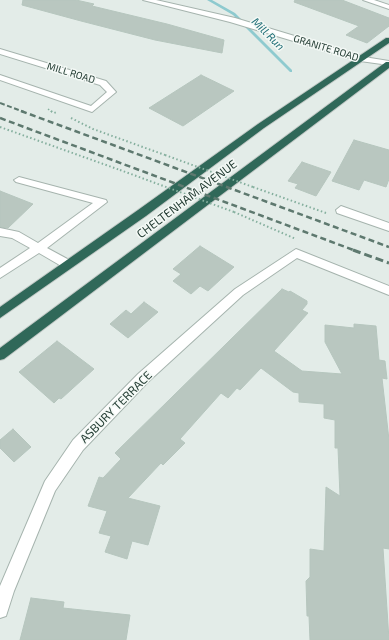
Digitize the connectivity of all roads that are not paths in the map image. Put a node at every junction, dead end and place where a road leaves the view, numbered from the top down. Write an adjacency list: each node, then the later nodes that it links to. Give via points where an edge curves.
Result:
1 (147, 0): 5 (street, GRANITE ROAD)
2 (190, 0): 5 (street)
3 (367, 0): 4 (street)
4 (389, 7)
5 (200, 12): 8 (street, GRANITE ROAD)
6 (389, 40): 8 (highway, CHELTENHAM AVENUE)
7 (0, 51): 10 (street, MILL ROAD, via 103,83 112,92 92,108)
8 (363, 59): 9 (street, GRANITE ROAD); 16 (highway, CHELTENHAM AVENUE, via 261,126)
9 (389, 63): 20 (highway, CHELTENHAM AVENUE)
10 (0, 77)
11 (19, 180): 15 (street, via 102,202)
12 (341, 210): 13 (street)
13 (389, 227)
14 (0, 232): 15 (street, via 15,235)
15 (39, 248): 16 (street); 17 (street)
16 (67, 264): 19 (highway, CHELTENHAM AVENUE)
17 (0, 274)
18 (389, 291): 21 (street, ASBURY TERRACE, via 296,254 228,302 143,378 78,445 50,486)
19 (0, 313)
20 (0, 355)
21 (0, 610)

